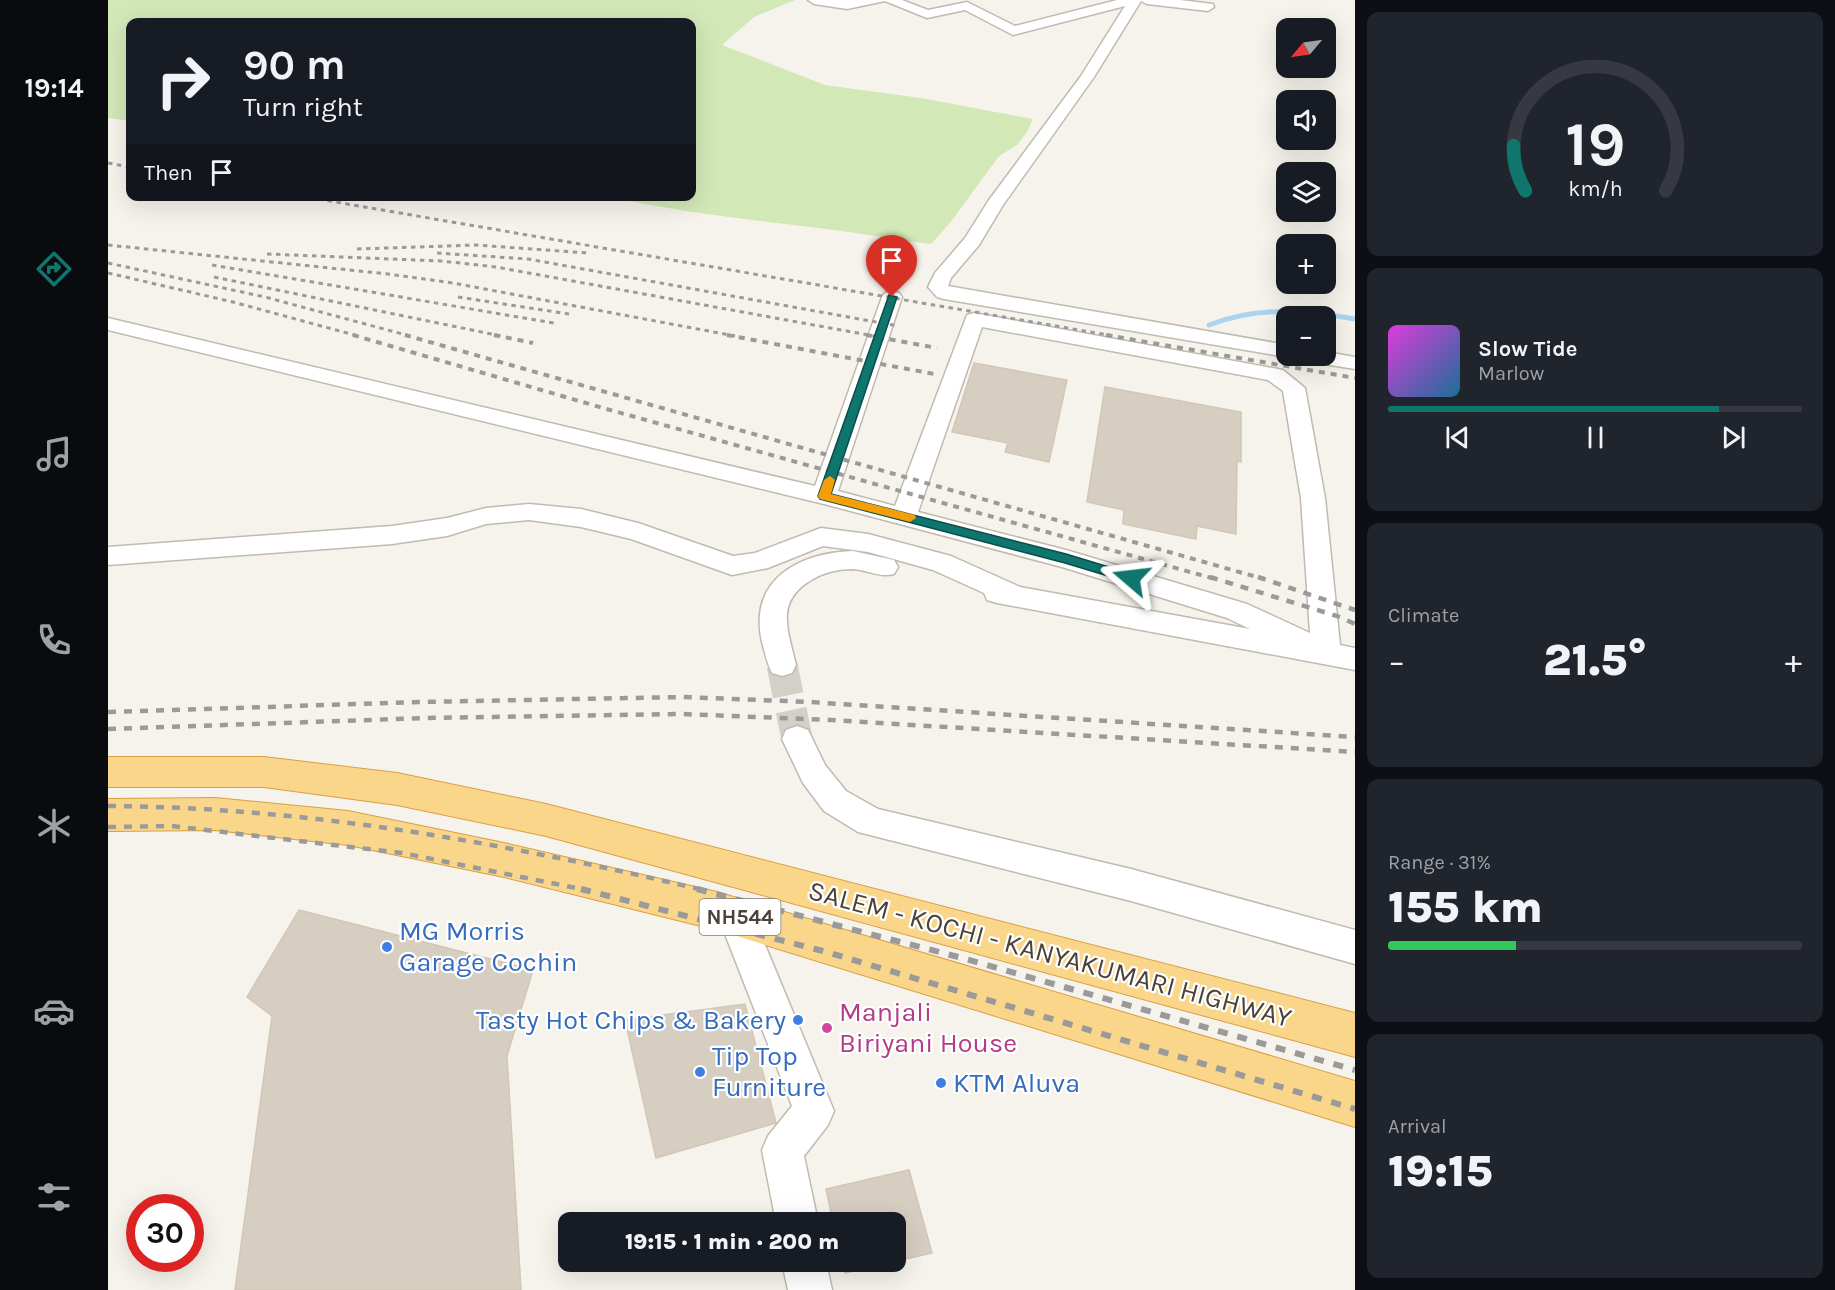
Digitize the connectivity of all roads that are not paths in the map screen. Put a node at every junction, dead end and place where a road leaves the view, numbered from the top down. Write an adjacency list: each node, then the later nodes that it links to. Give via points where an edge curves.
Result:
1 (814, 0): 2 (street, via 847,5)
2 (879, 0)
3 (890, 0): 4 (street, via 927,14 967,6 1013,31)
4 (1134, 0): 9 (street, via 1087,77 938,287 944,293)
5 (1147, 0): 6 (street)
6 (1208, 7)
7 (892, 297): 12 (street)
8 (108, 324): 12 (street)
9 (1276, 349)
10 (1336, 360): 11 (street)
11 (1355, 363)
12 (824, 496): 13 (street)
13 (904, 516): 16 (street, via 1066,559 1237,611); 16 (street, via 974,319 1275,375 1294,388 1313,498)
14 (108, 556): 15 (street, via 392,535 447,527 486,516 529,512 581,518 638,532 732,566 759,561 821,537 868,543 942,563)
15 (1014, 596): 16 (street); 18 (street, via 853,560 829,563 806,570 775,600 773,620)
16 (1326, 652): 17 (street)
17 (1355, 659)
18 (782, 665)
19 (797, 739): 23 (street, via 814,774 836,801 870,822 1131,885)
20 (108, 772): 24 (highway, SALEM - KOCHI - KANYAKUMARI HIGHWAY / NH544, via 264,772 397,789 546,820)
21 (108, 815): 22 (highway, SALEM - KOCHI - KANYAKUMARI HIGHWAY / NH544, via 215,814 348,828 504,860)
22 (736, 916): 25 (highway, SALEM - KOCHI - KANYAKUMARI HIGHWAY / NH544); 26 (street, via 814,1111 782,1150)
23 (1355, 947)
24 (1355, 1035)
25 (1355, 1104)
26 (794, 1212)
27 (806, 1272): 28 (street)
28 (810, 1290)

